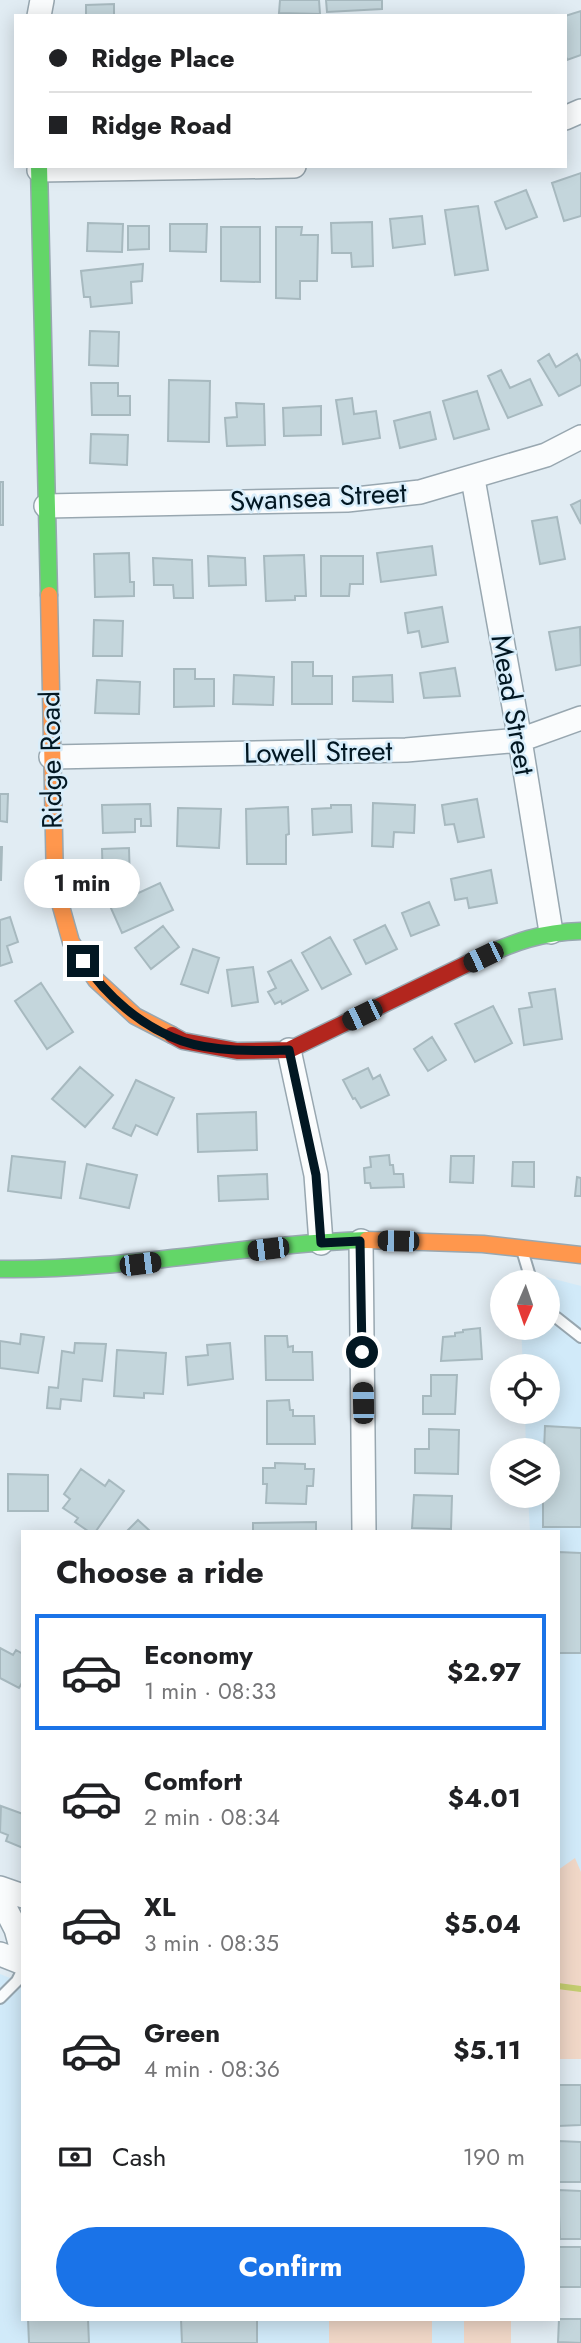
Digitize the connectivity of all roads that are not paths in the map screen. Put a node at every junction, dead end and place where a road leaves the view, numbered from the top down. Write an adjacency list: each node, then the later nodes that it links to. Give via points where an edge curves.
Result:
1 (39, 168): 4 (street, Ridge Road)
2 (581, 437): 3 (street, Swansea Street, via 546,455)
3 (472, 478): 4 (street, Swansea Street, via 420,492 347,500); 6 (street, Mead Street)
4 (46, 506): 7 (street, Ridge Road)
5 (581, 718): 6 (street, Lowell Street)
6 (520, 740): 7 (street, Lowell Street, via 407,750); 9 (street, Mead Street)
7 (51, 757): 10 (street, Ridge Road, via 55,885 71,942 96,980 135,1016 183,1041 237,1051)
8 (581, 931): 9 (street, Ridge Road)
9 (551, 932): 10 (street, Ridge Road, via 507,945)
10 (289, 1050): 12 (street, via 316,1175)
11 (360, 1241): 12 (street); 13 (street); 19 (street)
12 (321, 1243): 15 (street, via 114,1268)
13 (522, 1248): 14 (street); 16 (lane)
14 (581, 1255)
15 (0, 1269)
16 (528, 1270)
17 (560, 1320): 18 (lane)
18 (581, 1337)
19 (364, 1530)
20 (0, 1888): 21 (street)
21 (21, 1895)
22 (0, 1898): 23 (street)
23 (21, 1947)
24 (0, 1954): 25 (street)
25 (21, 1962)
26 (21, 1973): 27 (lane)
27 (0, 1998)

